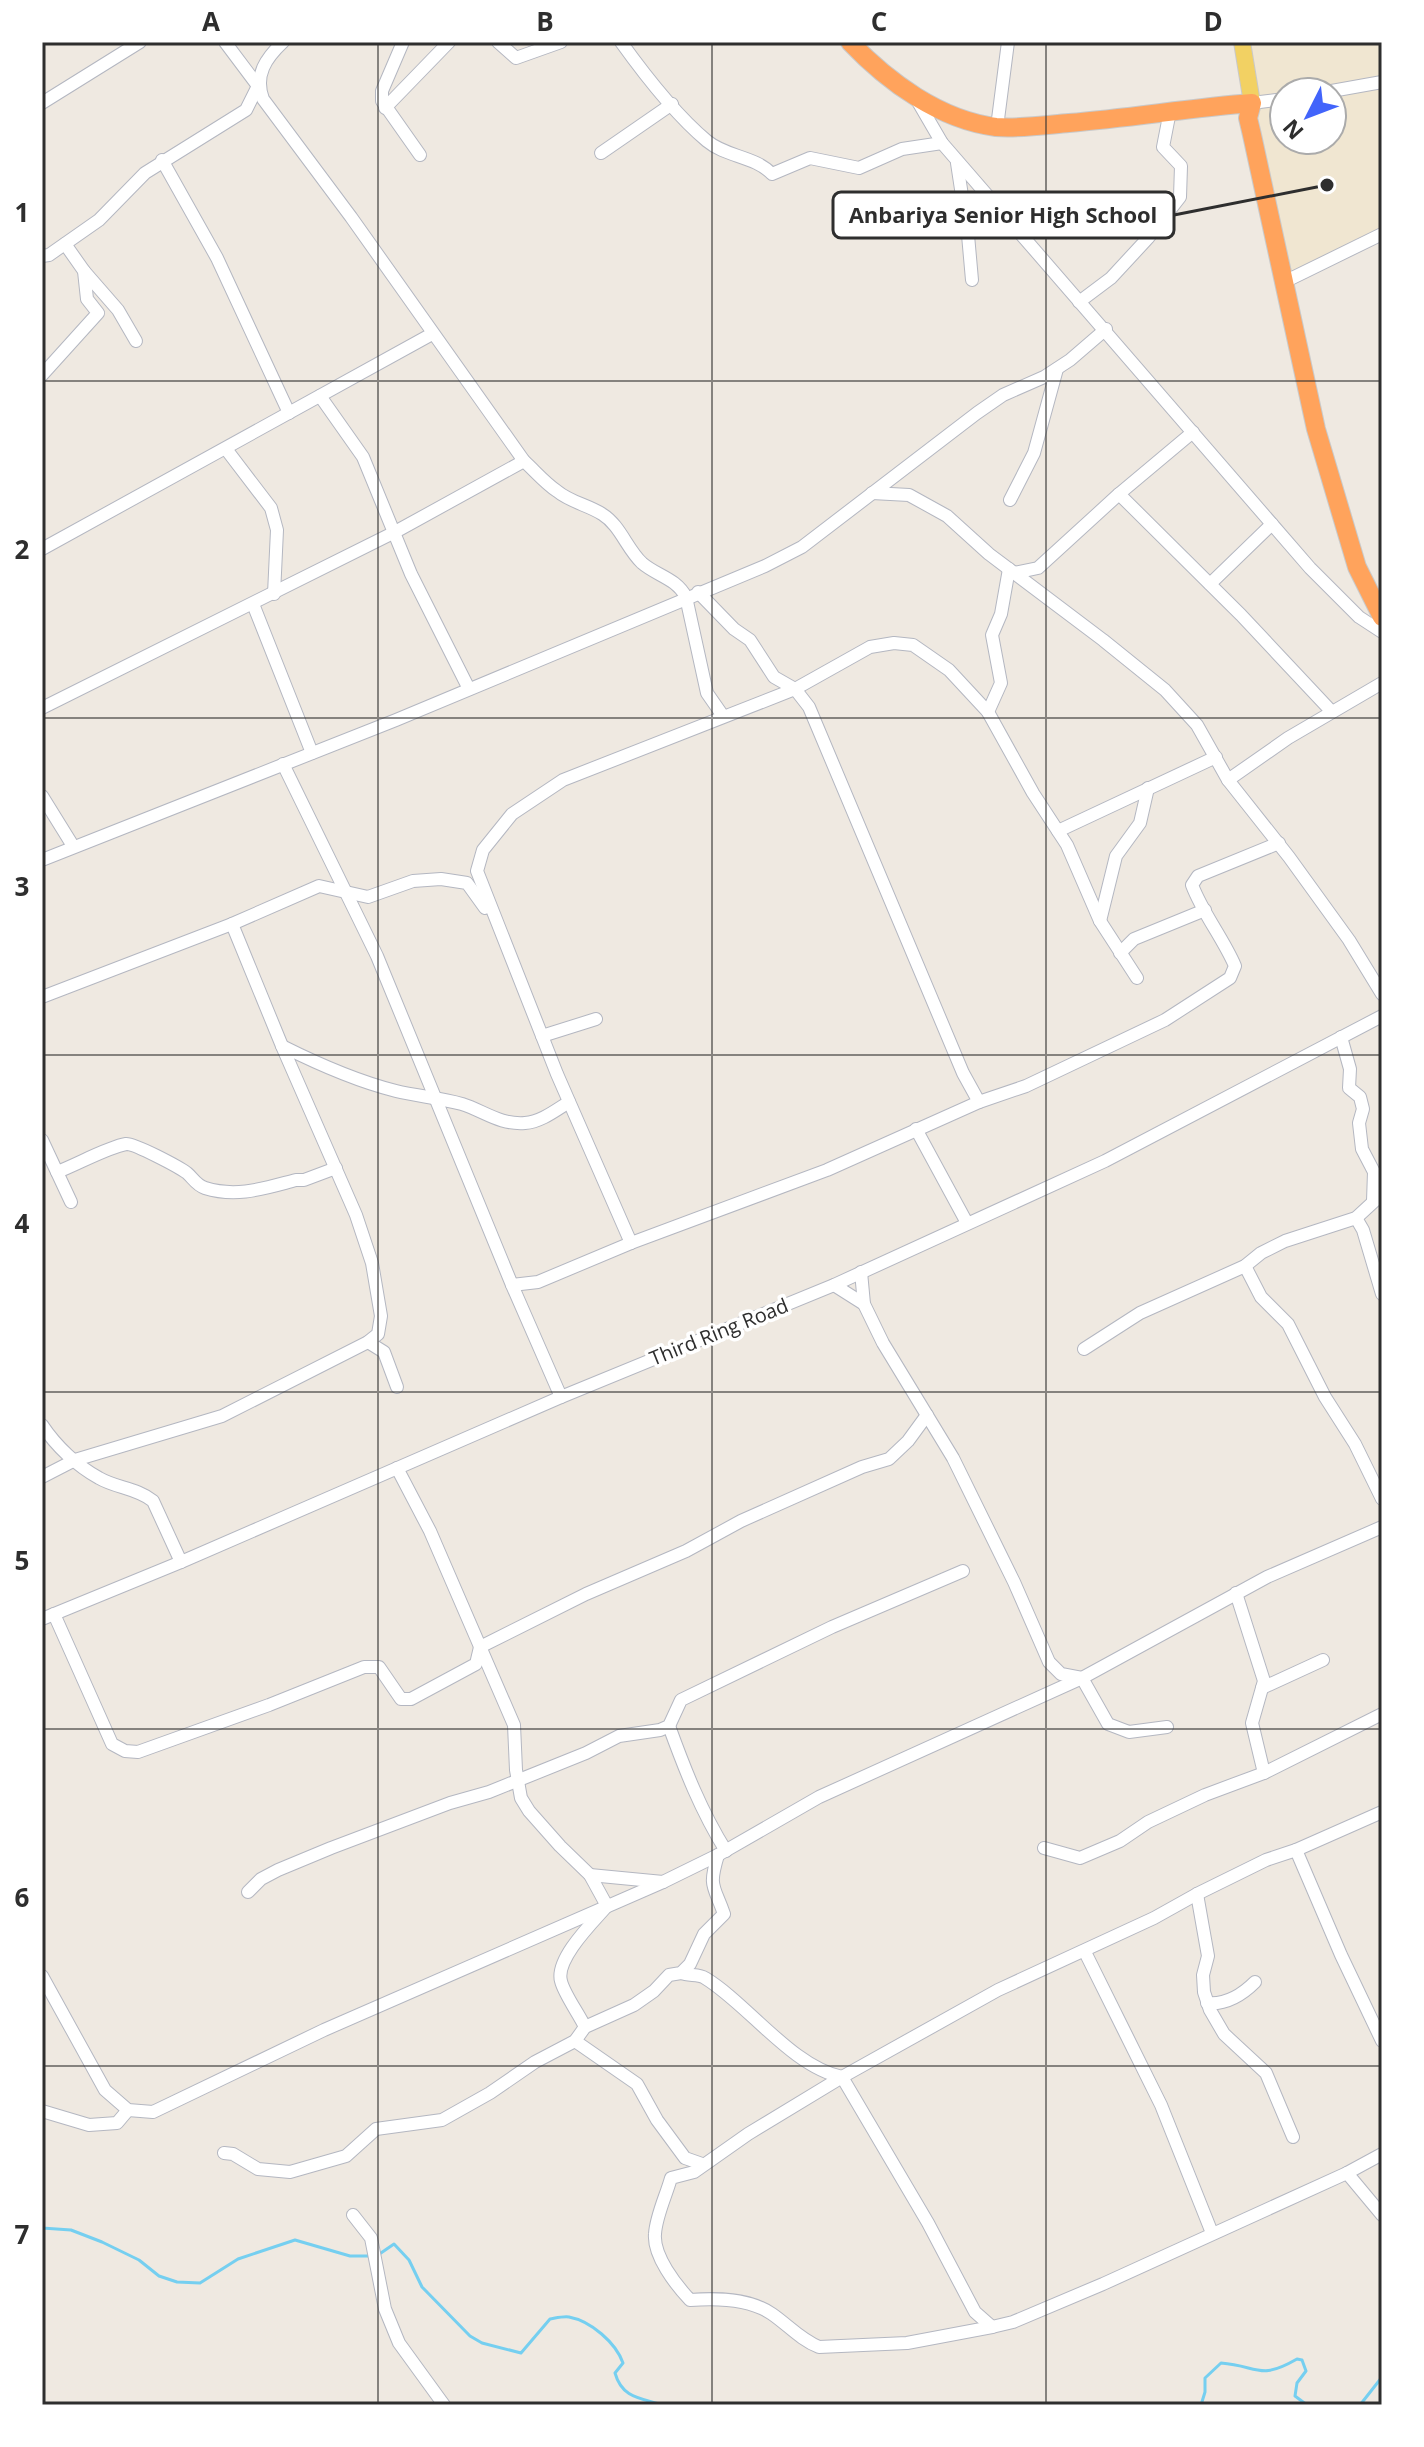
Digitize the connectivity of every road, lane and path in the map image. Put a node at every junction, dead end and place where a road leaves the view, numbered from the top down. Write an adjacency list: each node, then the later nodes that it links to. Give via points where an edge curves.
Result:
1 (140, 42): 17 (street)
2 (225, 42): 13 (street)
3 (283, 42): 13 (street, via 265,59)
4 (403, 42): 20 (street, via 382,91)
5 (449, 42): 20 (street)
6 (498, 42): 7 (street, via 516,58)
7 (561, 42)
8 (621, 42): 19 (street)
9 (850, 42): 15 (highway)
10 (1008, 42): 22 (street)
11 (1242, 42): 18 (main road)
12 (1382, 82): 14 (street)
13 (258, 86): 26 (street, via 246,110); 38 (street, via 274,116)
14 (1348, 88)
15 (914, 95): 22 (highway, via 968,121); 23 (street)
16 (1268, 101): 18 (street)
17 (42, 103)
18 (1252, 103): 21 (highway); 35 (highway, via 1248,118)
19 (672, 104): 23 (street, via 709,143 762,164 772,174 810,158 859,168 902,149); 24 (street)
20 (385, 108): 25 (street)
21 (1170, 111): 22 (highway); 36 (street, via 1163,147 1181,166 1180,197 1111,278)
22 (997, 127)
23 (942, 143): 27 (street)
24 (601, 153)
25 (420, 155)
26 (162, 160): 31 (street, via 99,220); 43 (street, via 217,258)
27 (957, 160): 28 (street); 30 (street)
28 (1000, 211): 30 (street, via 980,220); 36 (street)
29 (1382, 234): 35 (street)
30 (968, 235): 34 (street)
31 (65, 244): 32 (street); 33 (street)
32 (42, 256)
33 (84, 271): 39 (street, via 118,310); 41 (street, via 87,299 98,313)
34 (972, 280)
35 (1282, 283): 62 (highway, via 1351,549)
36 (1079, 302): 37 (street)
37 (1106, 329): 40 (street); 44 (street)
38 (432, 334): 42 (street); 46 (street)
39 (136, 341)
40 (1057, 369): 47 (street, via 1003,395); 51 (street, via 1034,453)
41 (42, 375)
42 (320, 396): 43 (street); 53 (street, via 363,457)
43 (289, 413): 45 (street)
44 (1193, 432): 49 (street); 52 (street)
45 (226, 449): 54 (street); 59 (street, via 271,508 277,530)
46 (524, 461): 53 (street); 60 (street, via 556,491 602,514 639,560)
47 (900, 473): 48 (street); 50 (street)
48 (872, 493): 50 (street); 60 (street, via 802,547)
49 (1119, 494): 55 (street); 57 (street)
50 (909, 495): 56 (street, via 947,516)
51 (1010, 500)
52 (1272, 524): 57 (street); 63 (street, via 1359,617)
53 (395, 532): 59 (street); 65 (street)
54 (42, 549)
55 (1038, 568): 56 (street); 58 (street)
56 (1012, 571): 58 (street); 68 (street, via 992,635 1001,683)
57 (1210, 584): 69 (street)
58 (1033, 586): 72 (street, via 1165,690 1197,725)
59 (274, 594): 61 (street)
60 (692, 594): 65 (street); 66 (street, via 750,640 774,677); 70 (street, via 697,656 707,693)
61 (253, 604): 67 (street); 71 (street)
62 (1382, 617)
63 (1382, 632)
64 (1382, 683): 69 (street)
65 (469, 689): 71 (street)
66 (795, 689): 68 (street, via 870,647 913,645 949,670); 70 (street); 102 (street, via 809,707)
67 (42, 708)
68 (988, 712): 77 (street)
69 (1332, 712): 74 (street)
70 (723, 716): 86 (street, via 563,780 512,814 483,850 477,871)
71 (312, 753): 73 (street)
72 (1216, 757): 74 (street); 75 (street)
73 (283, 764): 79 (street); 80 (street)
74 (1228, 780): 78 (street)
75 (1148, 788): 77 (street); 85 (street, via 1140,823 1116,856)
76 (42, 796): 79 (street)
77 (1058, 831): 85 (street)
78 (1279, 843): 84 (street, via 1198,876 1192,885); 90 (street)
79 (73, 846): 81 (street)
80 (330, 859): 82 (street); 83 (street)
81 (42, 860)
82 (319, 886): 83 (street); 87 (street)
83 (344, 890): 86 (street, via 368,897 413,881 467,883); 100 (street, via 377,956)
84 (1205, 910): 88 (street, via 1134,939); 102 (street, via 1235,966 1230,978 1111,1047)
85 (1100, 921): 88 (street)
86 (496, 923): 95 (street)
87 (232, 924): 91 (street); 97 (street)
88 (1120, 953): 89 (street)
89 (1137, 978)
90 (1382, 994)
91 (42, 997)
92 (1378, 1018): 94 (street); 96 (street, Third Ring Road)
93 (596, 1019): 95 (street)
94 (1382, 1032)
95 (542, 1036): 101 (street)
96 (1341, 1037): 107 (street, via 1349,1088 1360,1097 1363,1109 1362,1149 1374,1172); 110 (street, Third Ring Road, via 1105,1161)
97 (282, 1046): 98 (street); 99 (street)
98 (316, 1064): 99 (street); 100 (street)
99 (297, 1079): 105 (street)
100 (435, 1100): 101 (street, via 466,1105 511,1123 530,1123); 115 (street)
101 (569, 1102): 111 (street)
102 (979, 1102): 103 (street)
103 (916, 1129): 110 (street); 111 (street, via 814,1175)
104 (42, 1140): 106 (street)
105 (336, 1168): 106 (street, via 304,1180 232,1193 203,1188 140,1146 126,1144); 120 (street, via 380,1294 378,1334)
106 (57, 1172): 108 (street)
107 (1378, 1198): 109 (street)
108 (71, 1202)
109 (1356, 1218): 112 (street, via 1285,1241); 117 (street)
110 (967, 1223): 113 (street, Third Ring Road)
111 (631, 1243): 114 (street)
112 (1245, 1266): 121 (street, via 1140,1313); 129 (street, via 1261,1297 1288,1324)
113 (861, 1272): 116 (street, Third Ring Road); 118 (street)
114 (538, 1282): 115 (street); 119 (street)
115 (512, 1285): 119 (street)
116 (834, 1285): 118 (street); 123 (street, Third Ring Road)
117 (1382, 1294)
118 (864, 1304): 124 (street)
119 (521, 1305): 123 (street)
120 (368, 1342): 122 (street, via 384,1352); 126 (street, via 222,1416)
121 (1084, 1349)
122 (397, 1387)
123 (561, 1397): 127 (street, Third Ring Road)
124 (927, 1415): 135 (street, via 889,1459 741,1521); 137 (street, via 953,1458 1049,1662 1061,1674)
125 (42, 1425): 126 (street)
126 (75, 1460): 128 (street); 131 (street, via 99,1479 153,1501)
127 (397, 1468): 131 (street, Third Ring Road); 135 (street)
128 (42, 1477)
129 (1382, 1499)
130 (1382, 1527): 133 (street)
131 (181, 1562): 134 (street, Third Ring Road)
132 (963, 1571): 140 (street, via 681,1700)
133 (1236, 1593): 137 (street); 138 (street)
134 (48, 1616): 135 (street, via 112,1744 138,1752 364,1667 379,1667 401,1699 411,1699 476,1664)
135 (480, 1647): 143 (street, via 514,1725)
136 (1323, 1660): 138 (street)
137 (1082, 1678): 141 (street, via 1108,1724 1129,1732); 147 (street, via 819,1797)
138 (1262, 1688): 142 (street, via 1252,1723)
139 (1382, 1714): 142 (street)
140 (669, 1726): 143 (street, via 619,1736); 147 (street)
141 (1167, 1727)
142 (1264, 1773): 145 (street, via 1205,1795 1080,1858)
143 (520, 1780): 148 (street, via 521,1798 529,1811); 150 (street, via 278,1870)
144 (1382, 1812): 146 (street)
145 (1044, 1848)
146 (1296, 1850): 151 (street); 162 (street)
147 (722, 1853): 149 (street); 153 (street, via 712,1882 724,1914)
148 (590, 1875): 149 (street); 152 (street)
149 (663, 1882): 152 (street)
150 (248, 1892)
151 (1197, 1894): 154 (street); 159 (street, via 1208,1956 1203,1984)
152 (607, 1906): 160 (street, via 560,1968 561,1982); 164 (street, via 324,2030 153,2112)
153 (699, 1943): 155 (street); 156 (street)
154 (1085, 1952): 163 (street, via 998,1990); 173 (street, via 1161,2105)
155 (685, 1968): 156 (street); 160 (street, via 634,2005)
156 (703, 1975): 163 (street, via 791,2048 827,2074)
157 (42, 1976): 164 (street, via 105,2090)
158 (1255, 1982): 159 (street, via 1233,1999)
159 (1207, 2003): 166 (street, via 1218,2027 1266,2073)
160 (585, 2027): 161 (street)
161 (575, 2041): 167 (street, via 442,2120 376,2129 346,2156 290,2172 258,2169); 169 (street, via 637,2084 685,2158)
162 (1382, 2041)
163 (842, 2077): 169 (street); 174 (street, via 975,2312)
164 (128, 2110): 165 (street, via 117,2123 89,2125)
165 (42, 2111)
166 (1293, 2137)
167 (224, 2153)
168 (1382, 2154): 170 (street)
169 (702, 2164): 174 (street, via 671,2178 654,2235 676,2285 690,2300 721,2297 768,2311 819,2347 907,2343)
170 (1347, 2173): 172 (street); 173 (street)
171 (353, 2215): 175 (street, via 371,2238 385,2309 399,2343)
172 (1382, 2215)
173 (1212, 2233): 174 (street, via 1078,2295)
174 (992, 2327)
175 (444, 2405)

